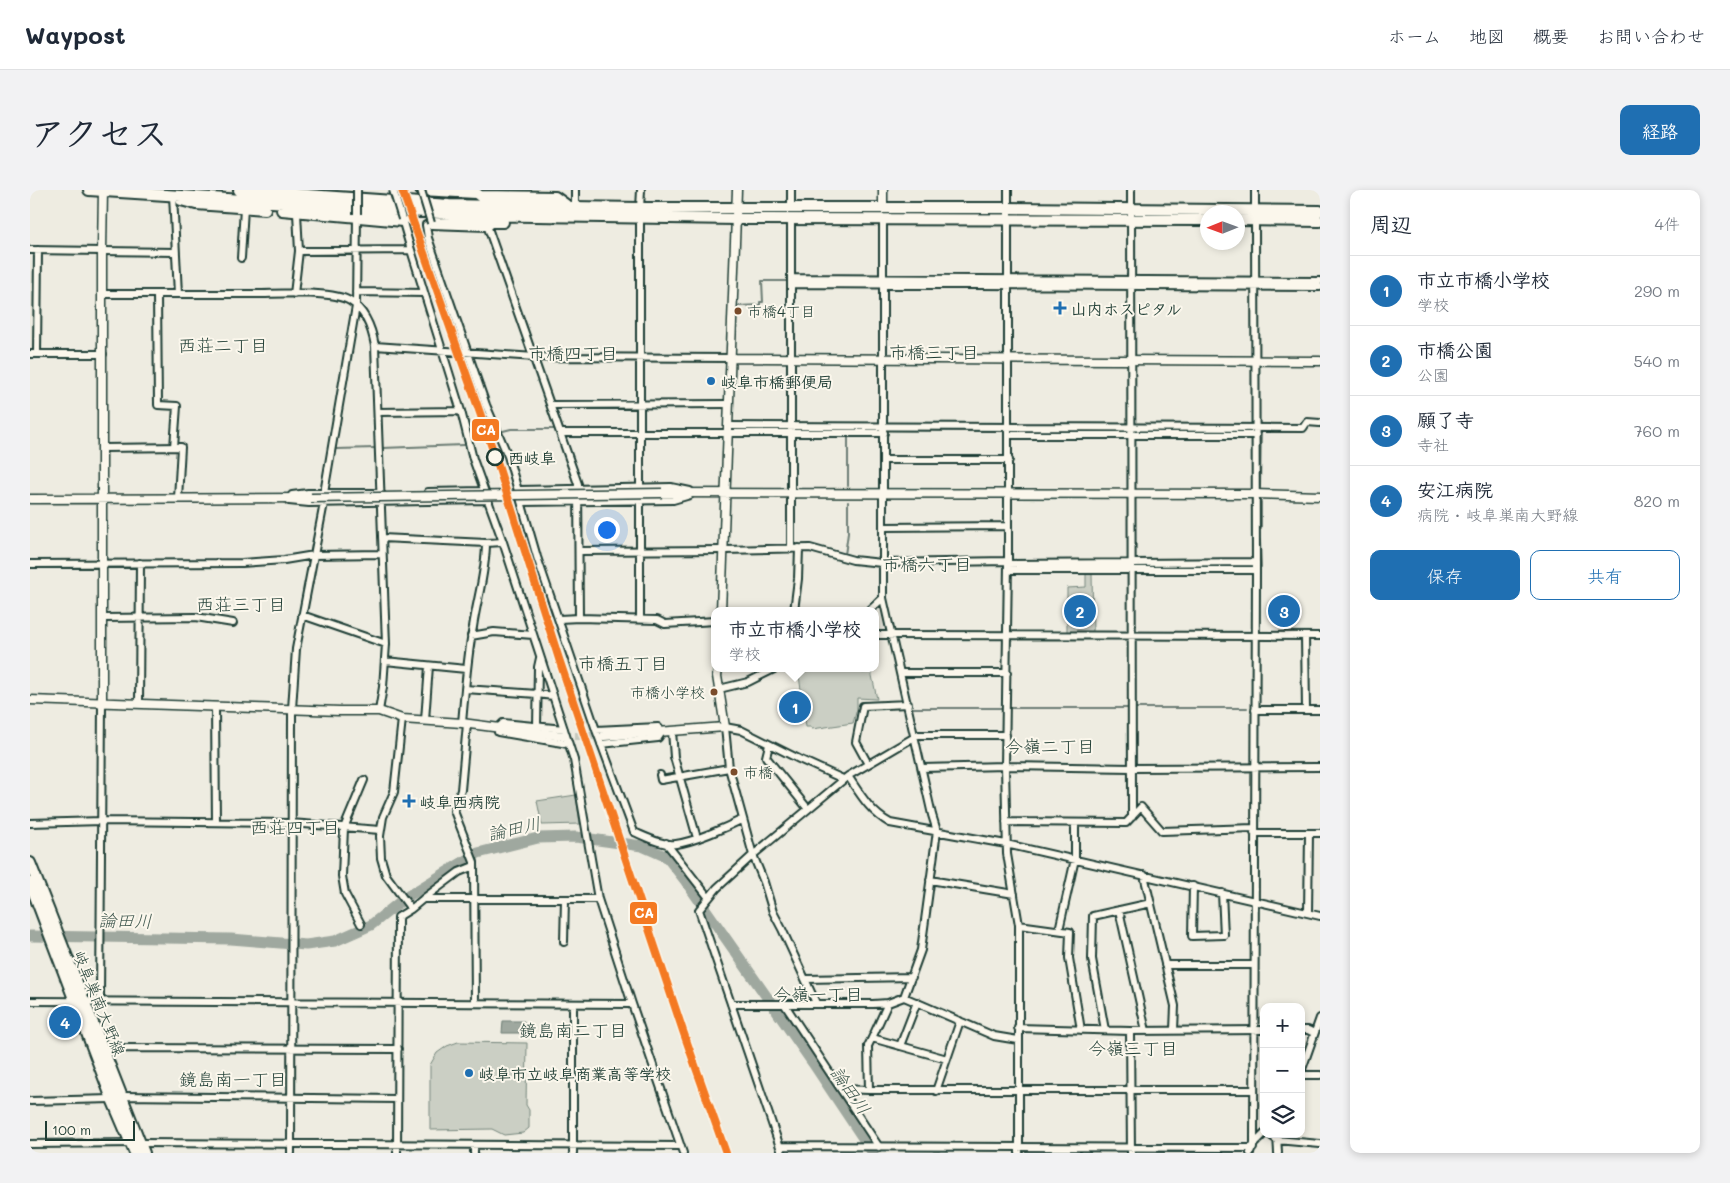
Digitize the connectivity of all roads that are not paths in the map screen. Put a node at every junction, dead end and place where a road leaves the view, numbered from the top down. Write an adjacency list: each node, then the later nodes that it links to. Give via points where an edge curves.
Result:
1 (89, 190): 2 (main road)
2 (103, 190): 16 (main road); 41 (street)
3 (239, 190): 17 (main road, via 449,205)
4 (357, 190): 27 (street, bridge)
5 (393, 190): 34 (street, bridge)
6 (420, 190): 15 (main road); 36 (street, bridge)
7 (575, 190): 17 (street)
8 (640, 190): 23 (street)
9 (737, 190): 24 (street)
10 (791, 190): 25 (street)
11 (883, 190): 19 (street)
12 (1008, 190): 20 (street)
13 (1131, 190): 26 (street)
14 (1255, 190): 28 (street)
15 (476, 192): 17 (main road, via 480,196 555,197)
16 (175, 195): 18 (main road, via 196,204); 29 (main road, via 472,216); 44 (street)
17 (570, 206): 23 (main road)
18 (244, 208): 22 (main road); 45 (street)
19 (883, 208): 20 (main road); 25 (main road)
20 (1008, 208): 26 (main road); 30 (street)
21 (1320, 211): 28 (main road)
22 (297, 213): 27 (main road); 42 (street)
23 (640, 213): 24 (main road); 29 (main road); 66 (street)
24 (737, 213): 25 (main road); 67 (street)
25 (791, 213): 32 (main road); 46 (street)
26 (1131, 215): 28 (main road); 30 (main road); 33 (main road); 50 (street)
27 (357, 216): 34 (main road); 43 (street)
28 (1255, 216): 31 (main road); 35 (main road); 51 (street)
29 (566, 217): 37 (main road, via 556,223 492,222)
30 (1008, 218): 32 (main road); 49 (street)
31 (1245, 218)
32 (883, 219): 47 (street)
33 (1200, 219)
34 (403, 220): 40 (street)
35 (1320, 221)
36 (431, 222): 37 (main road); 62 (street, via 426,225 428,238)
37 (488, 225): 65 (street)
38 (30, 250): 39 (street)
39 (38, 250): 41 (street); 63 (street)
40 (411, 250): 43 (street); 54 (street)
41 (102, 251): 44 (street); 55 (street)
42 (299, 251): 43 (street); 58 (street)
43 (356, 251): 53 (street)
44 (174, 252): 57 (street)
45 (241, 258)
46 (791, 281): 47 (street); 68 (street)
47 (883, 281): 49 (street); 69 (street)
48 (1320, 281): 51 (street)
49 (1008, 282): 50 (street); 70 (street)
50 (1131, 283): 51 (street); 71 (street)
51 (1255, 284): 52 (street); 72 (street)
52 (1320, 287)
53 (356, 292): 54 (street); 59 (street)
54 (424, 293): 61 (street)
55 (102, 294): 56 (street); 64 (street)
56 (157, 294): 57 (street); 89 (street, via 158,405 177,406)
57 (178, 294): 58 (street)
58 (294, 294): 59 (street, via 334,295)
59 (356, 306): 60 (street, via 369,324); 98 (street)
60 (375, 346): 61 (street); 78 (street)
61 (442, 350): 62 (street); 77 (street)
62 (468, 351): 65 (street); 95 (street)
63 (33, 354): 64 (street)
64 (103, 354): 90 (street)
65 (535, 357): 66 (street); 76 (street)
66 (640, 357): 67 (street); 74 (street)
67 (732, 358): 68 (street); 75 (street)
68 (790, 359): 69 (street); 82 (street)
69 (884, 359): 70 (street); 83 (street)
70 (1009, 360): 71 (street); 80 (street)
71 (1131, 360): 72 (street); 84 (street)
72 (1256, 360): 73 (street); 85 (street)
73 (1320, 361)
74 (640, 404): 75 (street); 76 (street); 87 (street)
75 (729, 404): 81 (street)
76 (551, 405): 86 (street)
77 (461, 411): 78 (street); 96 (street)
78 (378, 412): 99 (street)
79 (1320, 423): 85 (street, via 1307,422 1303,428)
80 (1008, 428): 83 (street); 84 (street); 88 (street)
81 (728, 430): 82 (street); 87 (street); 105 (street)
82 (790, 430): 83 (street); 101 (street)
83 (884, 430): 91 (street)
84 (1131, 432): 85 (street); 88 (street); 106 (street)
85 (1256, 432): 104 (street)
86 (561, 433): 87 (street); 93 (street)
87 (641, 433): 94 (street)
88 (1009, 435): 92 (street)
89 (174, 447): 90 (street); 108 (street, via 181,447)
90 (104, 448): 111 (street)
91 (884, 460): 92 (street); 102 (street)
92 (1009, 460): 103 (street)
93 (578, 488): 94 (street); 95 (street); 114 (street)
94 (640, 488): 100 (street, via 671,487)
95 (519, 490): 116 (street)
96 (484, 491): 97 (street); 112 (street)
97 (428, 492)
98 (324, 493): 99 (street); 110 (street)
99 (381, 493): 115 (street)
100 (698, 493): 105 (street); 110 (street, bridge); 113 (street, via 673,500)
101 (790, 493): 102 (street); 105 (street); 124 (street)
102 (884, 494): 103 (street); 119 (street)
103 (1008, 494): 106 (street); 118 (street)
104 (1255, 494): 106 (street); 107 (street); 131 (street)
105 (725, 495): 125 (street)
106 (1132, 495): 136 (street)
107 (1320, 496)
108 (178, 498): 110 (street); 111 (street)
109 (30, 499): 111 (street)
110 (271, 499): 117 (street)
111 (103, 500): 134 (street)
112 (487, 500): 115 (street); 121 (street)
113 (640, 500): 114 (street); 127 (street)
114 (579, 501): 116 (street); 126 (street)
115 (381, 502): 117 (street); 120 (street)
116 (522, 502): 146 (street)
117 (324, 503): 128 (street)
118 (1008, 526): 119 (street); 135 (street)
119 (884, 527): 130 (street)
120 (382, 538): 122 (street); 129 (street)
121 (503, 542): 122 (street); 150 (street)
122 (486, 543): 153 (street, via 486,564)
123 (798, 548): 124 (street); 130 (street, via 810,548 853,560); 140 (street)
124 (791, 549): 125 (street)
125 (724, 550): 127 (street); 139 (street)
126 (579, 551): 127 (street); 145 (street)
127 (640, 551): 147 (street)
128 (314, 554): 129 (street); 132 (street, via 242,563); 142 (street)
129 (382, 554): 159 (street)
130 (882, 562): 135 (street); 138 (street)
131 (1256, 562): 136 (street); 137 (street)
132 (140, 563): 134 (street); 143 (street)
133 (30, 564): 134 (street)
134 (104, 564): 144 (street)
135 (1008, 565): 136 (street); 152 (street)
136 (1131, 567): 137 (street); 155 (street)
137 (1256, 570): 156 (street)
138 (883, 598): 141 (street); 154 (street)
139 (721, 607)
140 (794, 607)
141 (873, 607)
142 (302, 614): 159 (street); 177 (street)
143 (140, 617): 144 (street); 149 (street, via 196,617); 174 (street)
144 (103, 618): 173 (street)
145 (580, 618): 146 (street); 147 (street)
146 (559, 620): 188 (street)
147 (640, 620): 148 (street, via 658,620 665,624)
148 (711, 621)
149 (233, 622)
150 (533, 635): 153 (street, via 494,632); 160 (street)
151 (879, 635): 154 (street)
152 (1007, 635): 154 (street); 155 (street); 167 (street)
153 (471, 636): 163 (street)
154 (892, 636): 166 (street)
155 (1131, 636): 156 (street); 202 (street)
156 (1256, 636): 157 (street); 178 (street)
157 (1305, 636): 158 (street); 179 (street)
158 (1320, 636)
159 (386, 644): 161 (street)
160 (540, 658): 170 (street); 171 (street)
161 (385, 661): 162 (street); 181 (street)
162 (429, 666): 163 (street); 183 (street)
163 (466, 669): 168 (street)
164 (718, 672): 169 (street)
165 (768, 672): 169 (street, via 748,682)
166 (901, 673): 167 (street); 175 (street)
167 (1007, 673): 192 (street)
168 (465, 689): 170 (street); 184 (street)
169 (719, 689): 187 (street)
170 (537, 694): 171 (street); 186 (street)
171 (553, 696): 190 (street)
172 (30, 700): 173 (street)
173 (102, 703): 174 (street); 211 (street)
174 (139, 704): 176 (street)
175 (908, 704): 193 (street); 197 (street, via 863,706 856,742)
176 (215, 707): 177 (street); 212 (street)
177 (292, 709): 181 (street); 215 (street)
178 (1255, 710): 179 (street); 203 (street)
179 (1306, 710): 180 (street)
180 (1320, 710)
181 (379, 711): 182 (street)
182 (402, 719): 183 (street); 218 (street, via 394,792)
183 (424, 720): 184 (street)
184 (464, 723): 185 (street); 229 (street, via 461,790 454,811)
185 (499, 727): 186 (street, via 503,723); 190 (street); 195 (street, via 498,732)
186 (537, 727): 190 (street)
187 (725, 728): 189 (street); 196 (street, via 741,730); 200 (street)
188 (596, 730): 191 (street, via 658,727); 194 (street)
189 (672, 731): 191 (street); 205 (street)
190 (563, 732): 195 (street)
191 (662, 732): 194 (street)
192 (1006, 735): 193 (street); 198 (street)
193 (915, 737): 197 (street); 201 (street)
194 (602, 740): 224 (street, via 634,832)
195 (568, 744): 240 (street, via 574,760)
196 (768, 744): 206 (street); 208 (street, via 766,757)
197 (868, 764): 206 (street)
198 (1006, 766): 201 (street); 202 (street); 213 (street)
199 (1320, 767): 203 (street)
200 (729, 768): 205 (street); 210 (street)
201 (922, 768): 220 (street)
202 (1131, 768): 203 (street); 209 (street)
203 (1254, 768): 219 (street)
204 (660, 775): 205 (street, via 661,780)
205 (679, 777): 223 (street)
206 (846, 777): 208 (street); 220 (street, via 864,802 882,819)
207 (364, 780): 217 (street)
208 (808, 809): 226 (street)
209 (1132, 817): 216 (street, via 1126,823); 219 (street, via 1141,808 1162,831)
210 (743, 819): 223 (street); 226 (street)
211 (102, 821): 212 (street); 214 (street); 259 (street)
212 (216, 822): 215 (street)
213 (1006, 822): 216 (street); 225 (street)
214 (30, 823)
215 (291, 823): 217 (street); 261 (street)
216 (1075, 824): 227 (street)
217 (344, 828): 218 (street); 247 (street, via 342,876 345,894)
218 (380, 830): 243 (street, via 381,858 386,875)
219 (1254, 830): 221 (street); 241 (street)
220 (937, 831): 225 (street); 231 (street)
221 (1309, 833): 222 (street); 245 (street)
222 (1320, 833)
223 (696, 838): 224 (street)
224 (666, 843): 236 (street)
225 (1006, 844): 227 (street); 235 (street)
226 (754, 854): 236 (street); 255 (street, via 773,912)
227 (1075, 859): 230 (street); 250 (street)
228 (30, 863): 249 (main road, 岐阜巣南大野線)
229 (474, 864): 237 (street); 238 (street)
230 (1144, 875): 233 (street); 242 (street)
231 (930, 880): 235 (street); 254 (street, via 921,950)
232 (30, 883): 249 (main road, 岐阜巣南大野線)
233 (1193, 886): 234 (street); 234 (street, via 1192,936 1224,935)
234 (1222, 893): 241 (street)
235 (1014, 894): 248 (street)
236 (709, 898): 267 (street, via 699,910)
237 (423, 899): 238 (street); 243 (street)
238 (475, 899): 239 (street); 263 (street)
239 (565, 899): 240 (street); 251 (street)
240 (598, 899): 266 (street)
241 (1254, 901): 245 (street); 253 (street)
242 (1151, 903): 244 (street); 252 (street)
243 (410, 907): 262 (street, via 398,917)
244 (1119, 910): 274 (street, via 1093,916 1092,959); 275 (street)
245 (1308, 913): 246 (street)
246 (1320, 916)
247 (361, 924)
248 (1019, 925): 250 (street); 272 (street)
249 (52, 930): 258 (main road, 岐阜巣南大野線)
250 (1059, 930): 273 (street, via 1070,932 1069,958)
251 (564, 942)
252 (1165, 965): 253 (street); 276 (street, via 1175,1006)
253 (1254, 965): 277 (street)
254 (912, 977): 255 (street); 256 (street)
255 (806, 979): 269 (street)
256 (904, 997): 260 (street); 264 (street)
257 (30, 1001): 258 (street)
258 (79, 1001): 259 (street); 287 (main road, 岐阜巣南大野線); 299 (main road, 岐阜巣南大野線)
259 (100, 1001): 261 (street)
260 (917, 1002): 271 (street); 284 (street)
261 (291, 1003): 262 (street); 285 (street)
262 (398, 1003): 263 (street); 286 (street)
263 (475, 1003): 265 (street)
264 (888, 1003): 269 (street); 282 (street)
265 (573, 1004): 266 (street); 318 (street)
266 (632, 1004): 319 (street)
267 (731, 1004): 268 (street); 316 (street)
268 (783, 1004): 269 (street); 292 (street)
269 (816, 1004)
270 (1320, 1018): 281 (street)
271 (960, 1021): 283 (street, via 994,1036); 288 (street)
272 (1018, 1028): 273 (street); 283 (street)
273 (1081, 1030): 274 (street)
274 (1105, 1030): 279 (street)
275 (1146, 1030): 276 (street); 279 (street)
276 (1174, 1030): 277 (street)
277 (1254, 1030): 278 (street); 296 (street)
278 (1260, 1030)
279 (1130, 1031): 295 (street)
280 (1305, 1031): 281 (street)
281 (1314, 1032): 289 (street)
282 (872, 1038): 284 (street); 293 (street, via 868,1046)
283 (1018, 1040): 294 (street)
284 (900, 1046): 288 (street)
285 (291, 1049): 286 (street); 287 (street, via 112,1048); 298 (street)
286 (398, 1049): 300 (street)
287 (103, 1052): 299 (main road, 岐阜巣南大野線)
288 (947, 1058): 297 (street)
289 (1305, 1060)
290 (1305, 1073): 291 (street)
291 (1320, 1075)
292 (841, 1090): 293 (street); 317 (street)
293 (869, 1090): 297 (street)
294 (1018, 1090): 295 (street); 297 (street); 321 (street)
295 (1131, 1090): 296 (street); 322 (street)
296 (1253, 1090): 302 (street)
297 (936, 1091)
298 (291, 1097): 299 (street); 300 (street); 308 (street)
299 (117, 1098): 301 (street); 313 (main road, 岐阜巣南大野線)
300 (397, 1098): 311 (street)
301 (30, 1101)
302 (1253, 1124): 303 (street); 314 (street)
303 (1260, 1129)
304 (1260, 1137): 314 (street)
305 (1277, 1138): 327 (street)
306 (1283, 1138): 310 (street)
307 (30, 1144): 313 (street)
308 (291, 1144): 309 (street); 313 (street); 323 (street)
309 (340, 1144): 311 (street); 324 (street)
310 (1320, 1144)
311 (397, 1145): 312 (street); 325 (street)
312 (474, 1145): 315 (street); 326 (street)
313 (138, 1148)
314 (1252, 1148): 322 (street)
315 (551, 1149): 318 (street)
316 (781, 1149): 317 (street)
317 (883, 1149): 320 (street)
318 (573, 1150): 319 (street)
319 (682, 1150)
320 (971, 1150): 321 (street)
321 (1019, 1150): 322 (street)
322 (1131, 1150)
323 (291, 1153)
324 (340, 1153)
325 (397, 1153)
326 (474, 1153)
327 (1278, 1153)

